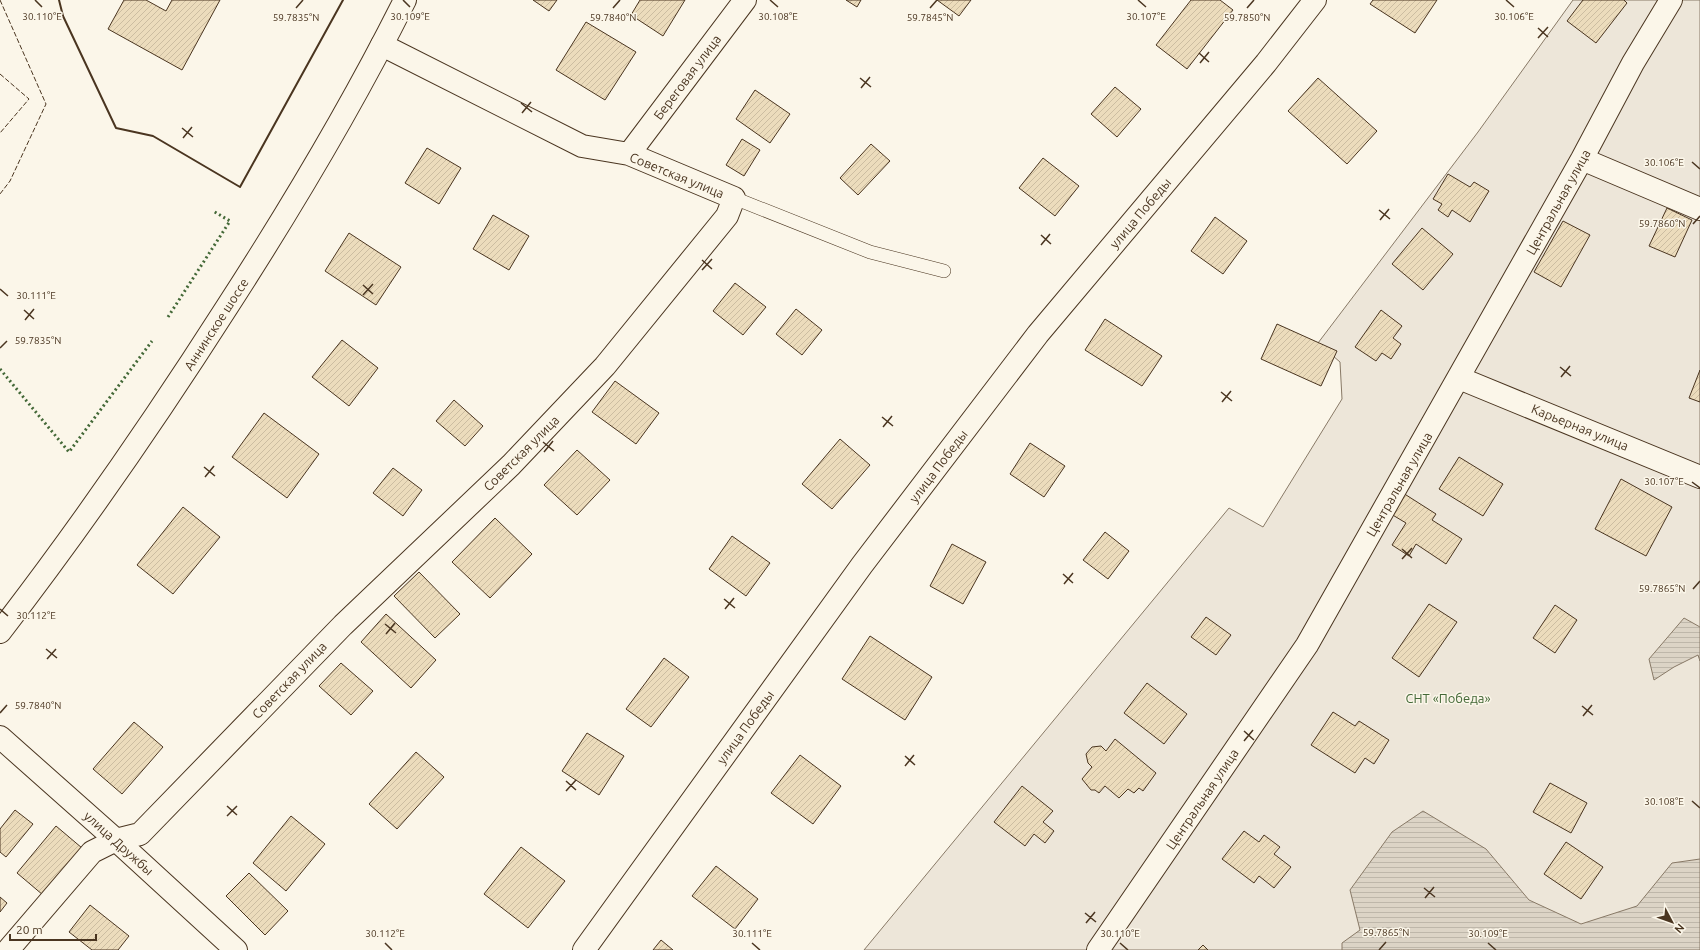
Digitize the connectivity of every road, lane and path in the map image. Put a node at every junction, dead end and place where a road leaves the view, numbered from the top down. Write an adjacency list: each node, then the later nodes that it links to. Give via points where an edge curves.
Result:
1 (404, 0): 5 (street, Аннинское шоссе)
2 (745, 0): 6 (street, Береговая улица)
3 (1315, 0): 18 (street, улица Победы, via 1266,63 1038,334 862,565)
4 (1671, 0): 7 (street, Центральная улица, via 1633,63)
5 (382, 45): 6 (street, Советская улица, via 582,146); 13 (street, Аннинское шоссе, via 282,222 196,356 110,483)
6 (629, 154): 8 (street, Советская улица)
7 (1582, 159): 9 (street); 11 (street, Центральная улица)
8 (734, 198): 10 (lane, via 870,252); 15 (street, Советская улица, via 727,216 604,366 516,459 343,625 140,834)
9 (1700, 209)
10 (944, 272)
11 (1459, 378): 12 (street, Карьерная улица); 19 (street, Центральная улица, via 1307,645)
12 (1700, 477)
13 (0, 632)
14 (0, 737): 15 (street, улица Дружбы)
15 (116, 840): 16 (street, Советская улица, via 92,852); 17 (street, улица Дружбы)
16 (8, 950)
17 (236, 950)
18 (584, 950)
19 (1098, 950)

